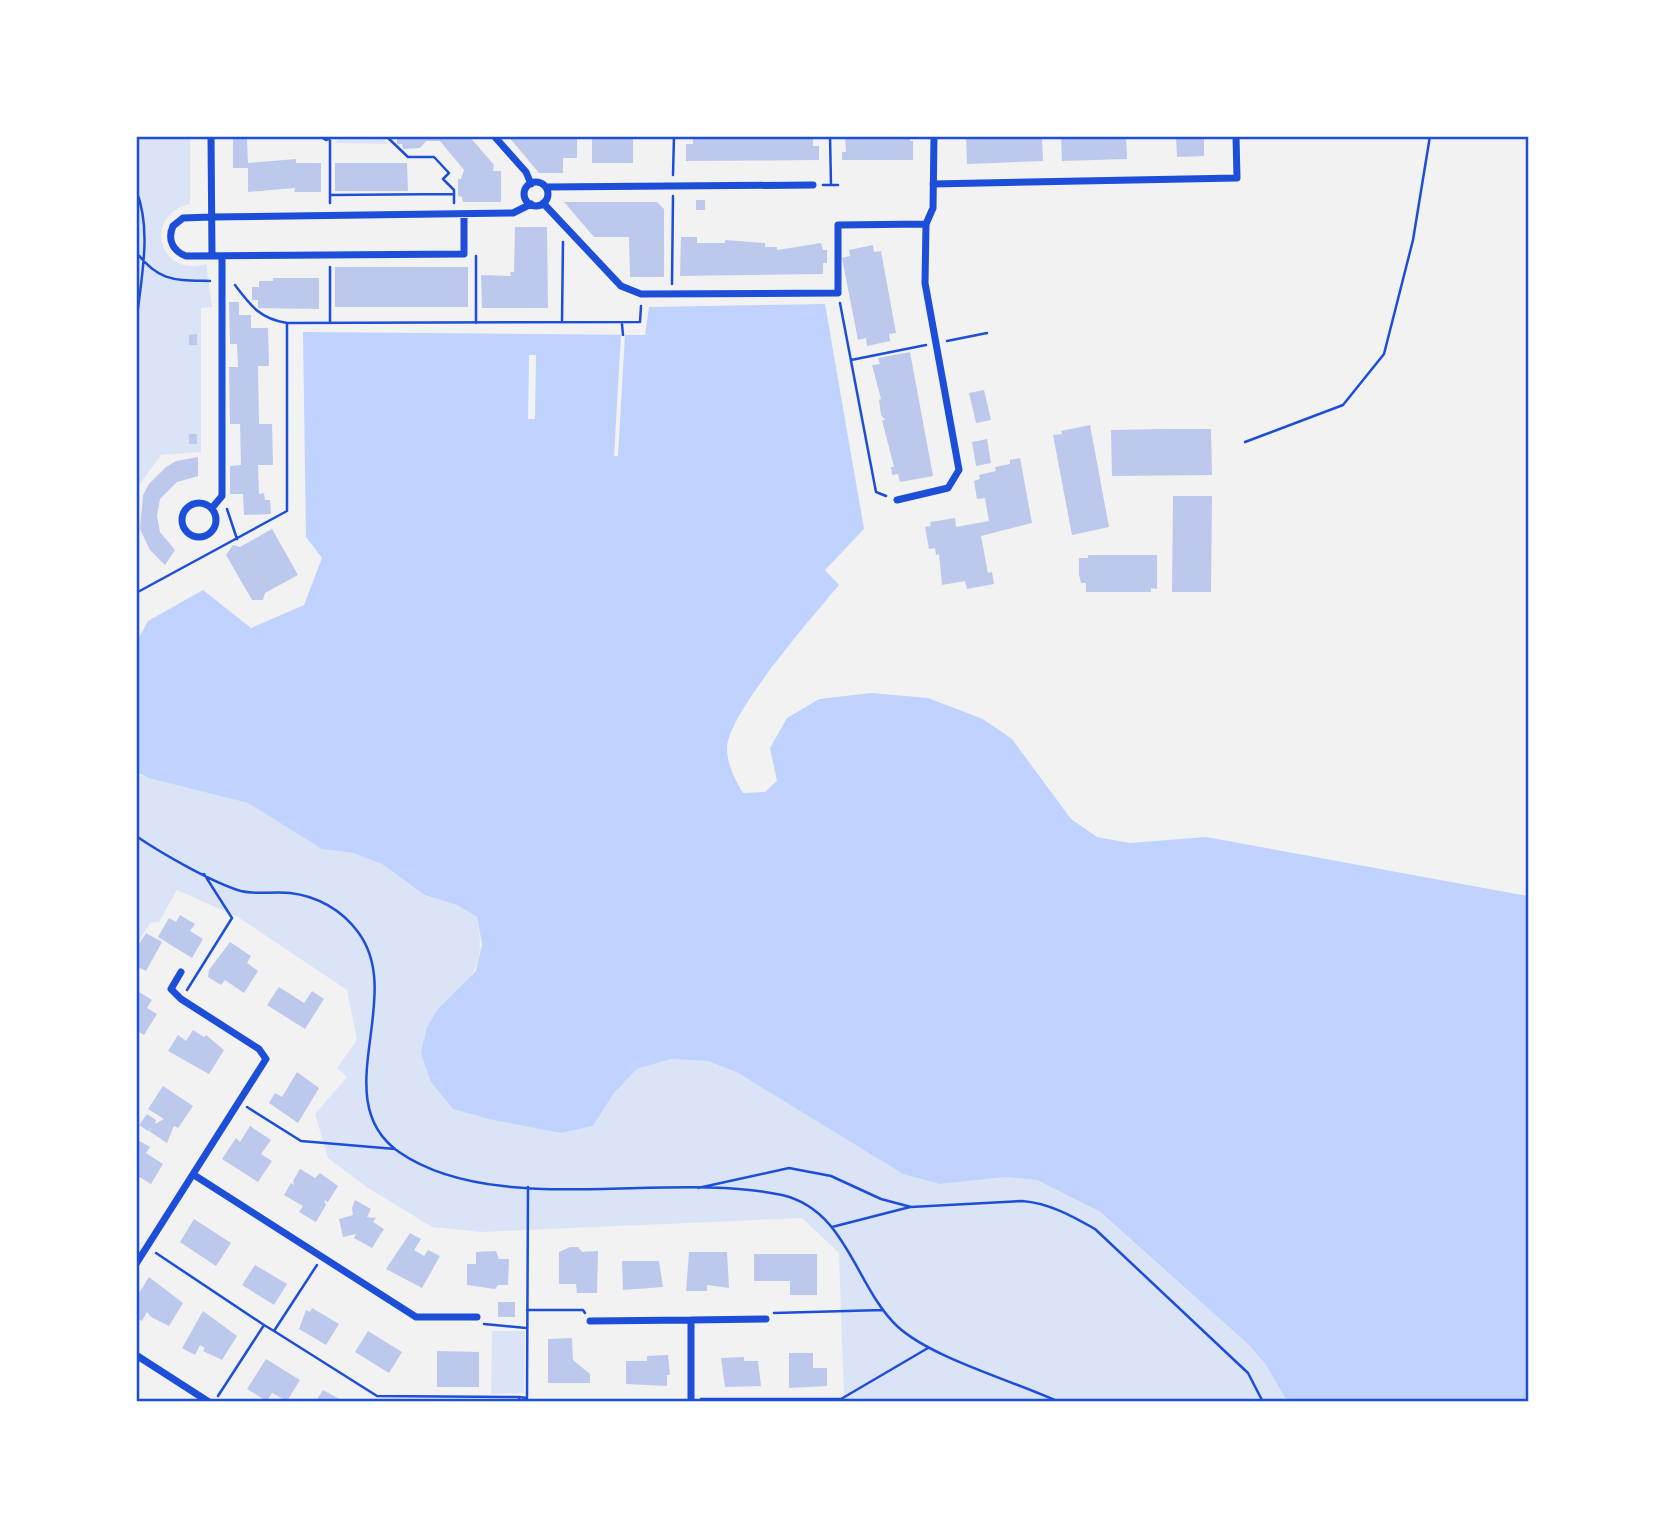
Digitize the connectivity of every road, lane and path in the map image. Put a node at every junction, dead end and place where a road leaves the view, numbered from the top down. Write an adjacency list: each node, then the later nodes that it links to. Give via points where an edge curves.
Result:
1 (211, 136): 26 (street)
2 (319, 136): 11 (path)
3 (335, 136): 11 (path)
4 (386, 136): 19 (path, via 408,157 434,157 449,173 443,179)
5 (494, 136): 12 (street)
6 (674, 136): 14 (path)
7 (830, 136): 16 (path)
8 (934, 136): 13 (street)
9 (1236, 136): 13 (street, via 1237,178)
10 (1430, 136): 50 (path, via 1413,240 1384,354 1343,405)
11 (330, 140): 20 (path)
12 (531, 184): 17 (street); 22 (street, via 525,192)
13 (933, 184): 27 (street, via 933,208)
14 (673, 185): 15 (street); 17 (street); 38 (path)
15 (813, 185)
16 (831, 185)
17 (546, 187): 21 (street, via 548,198)
18 (136, 190): 33 (path, via 144,217)
19 (454, 194): 20 (path); 24 (path)
20 (330, 195): 23 (path)
21 (543, 203): 22 (street); 28 (street)
22 (531, 204): 25 (street, via 513,213)
23 (330, 206)
24 (454, 214): 25 (street); 26 (street)
25 (464, 214): 32 (street, via 464,254)
26 (211, 217): 31 (street); 31 (street, via 183,218 173,226 170,239 180,254)
27 (926, 224): 36 (street, via 838,225); 48 (street, via 925,283)
28 (567, 228): 37 (street, via 621,286); 43 (path, via 561,248)
29 (136, 252): 33 (path)
30 (476, 255): 42 (path)
31 (212, 256): 32 (street)
32 (222, 256): 35 (street)
33 (142, 260): 35 (path, via 170,279); 44 (path)
34 (330, 264): 41 (path)
35 (222, 280): 40 (path, via 230,280 258,314); 51 (street)
36 (838, 293): 38 (street); 49 (path)
37 (641, 294): 38 (street); 39 (path, via 640,323)
38 (672, 294)
39 (622, 322): 43 (path); 46 (path)
40 (287, 323): 41 (path); 54 (path, via 287,511)
41 (330, 323): 42 (path)
42 (476, 323): 43 (path)
43 (562, 323)
44 (136, 326)
45 (987, 332): 47 (path)
46 (623, 335)
47 (959, 338)
48 (936, 343): 49 (path); 52 (street, via 959,470 941,492)
49 (851, 359): 52 (path, via 876,492)
50 (1245, 442)
51 (222, 496): 53 (street); 54 (path)
52 (897, 500)
53 (212, 508): 53 (street, via 200,503 187,508 182,520 187,532 199,537 211,533 216,520)
54 (237, 539): 55 (path)
55 (136, 593)
56 (136, 836): 57 (path)
57 (203, 872): 59 (path, via 232,918); 61 (path, via 242,891 316,899 339,912 359,933 371,956 376,982 367,1102 377,1130)
58 (181, 972): 59 (street, via 171,989)
59 (181, 999): 60 (street, via 264,1054 262,1068)
60 (239, 1101): 61 (path, via 301,1141); 62 (street)
61 (395, 1149): 63 (path, via 433,1173 458,1181)
62 (194, 1175): 67 (street); 68 (street)
63 (528, 1187): 64 (path); 70 (path)
64 (693, 1189): 65 (path, via 789,1168 831,1176); 66 (path, via 785,1196 815,1210)
65 (911, 1207): 66 (path); 85 (path, via 1022,1201 1068,1213 1095,1229 1248,1373)
66 (832, 1227): 71 (path)
67 (147, 1248): 69 (street); 76 (path)
68 (322, 1258): 72 (street, via 416,1317); 78 (path)
69 (136, 1265)
70 (527, 1310): 75 (path, via 583,1310); 77 (path)
71 (883, 1310): 73 (path, via 773,1313); 79 (path, via 910,1338)
72 (477, 1317): 77 (path, via 486,1326)
73 (765, 1319): 74 (street)
74 (691, 1320): 75 (street); 82 (street)
75 (590, 1321)
76 (264, 1325): 78 (path); 83 (path)
77 (527, 1328): 81 (path, via 527,1398)
78 (274, 1331): 81 (path, via 377,1396)
79 (928, 1348): 82 (path, via 841,1399); 84 (path)
80 (136, 1355): 83 (street)
81 (519, 1400)
82 (691, 1400)
83 (212, 1402)
84 (1059, 1402)
85 (1263, 1402)

